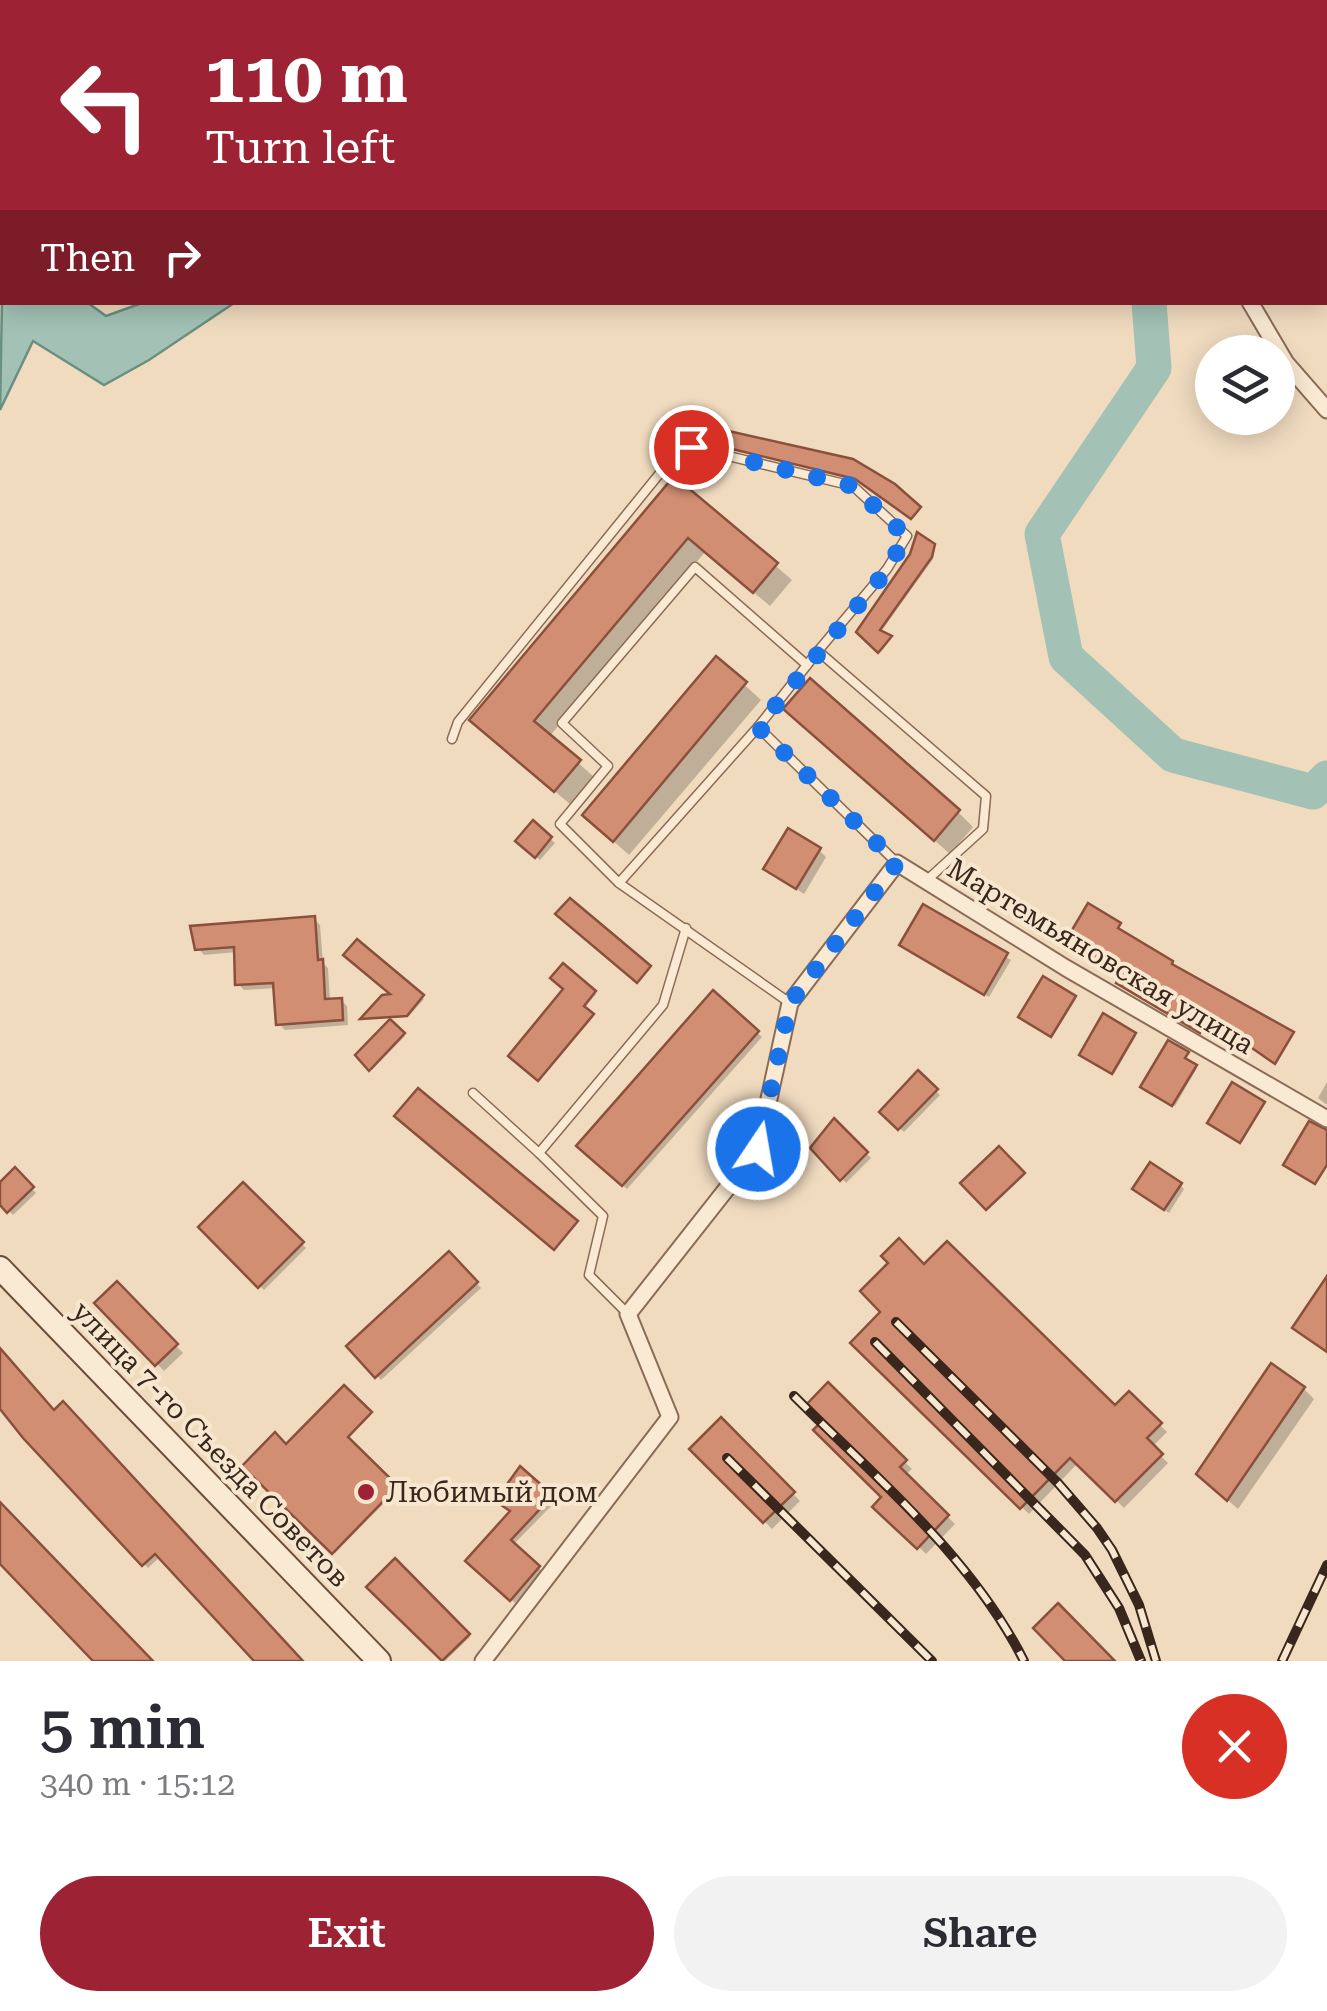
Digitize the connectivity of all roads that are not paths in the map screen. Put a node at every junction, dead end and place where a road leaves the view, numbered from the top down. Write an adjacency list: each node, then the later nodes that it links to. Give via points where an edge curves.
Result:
1 (1252, 305): 2 (street, via 1286,363)
2 (1327, 410)
3 (818, 651): 4 (lane); 6 (lane, via 887,570 906,536 853,486 691,447 669,462 458,722); 8 (lane, via 986,796 982,829)
4 (806, 665): 5 (lane); 9 (lane, via 695,566 562,723 608,766 560,824)
5 (758, 727): 7 (lane); 9 (lane)
6 (452, 739)
7 (897, 863): 8 (street, Мартемьяновская улица); 11 (street)
8 (926, 880): 13 (street, Мартемьяновская улица)
9 (619, 883): 10 (lane)
10 (686, 928): 11 (lane); 14 (lane, via 664,1006)
11 (790, 1003): 16 (street, via 758,1149)
12 (472, 1093): 14 (lane)
13 (1327, 1120)
14 (539, 1152): 16 (lane, via 603,1216 589,1274)
15 (0, 1268): 17 (street, улица 7-го Съезда Советов)
16 (628, 1314): 18 (street, via 670,1418)
17 (379, 1661)
18 (483, 1661)

